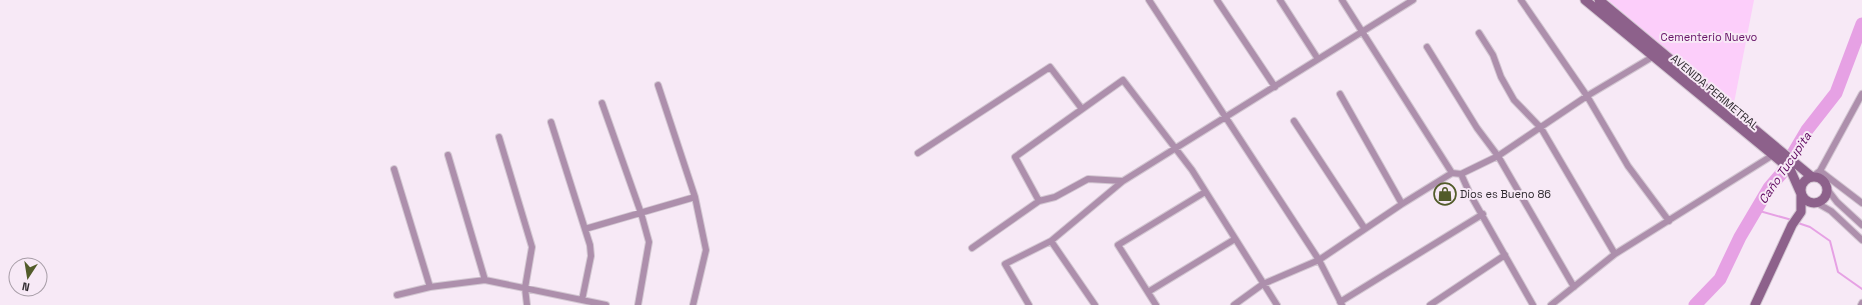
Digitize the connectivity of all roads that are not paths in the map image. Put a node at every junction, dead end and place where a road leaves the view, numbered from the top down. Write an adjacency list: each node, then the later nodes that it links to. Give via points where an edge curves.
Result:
1 (1149, 0): 21 (street)
2 (1217, 0): 15 (street)
3 (1280, 0): 13 (street)
4 (1342, 0): 9 (street)
5 (1413, 0): 9 (street)
6 (1521, 0): 18 (street)
7 (1586, 0): 12 (street, AVENIDA PERIMETRAL)
8 (1599, 0): 31 (street, AVENIDA PERIMETRAL)
9 (1363, 31): 13 (street); 34 (street)
10 (1479, 33): 24 (street, via 1493,55 1501,77 1514,100)
11 (1427, 47): 30 (street, via 1477,128)
12 (1654, 56): 18 (street); 29 (street, AVENIDA PERIMETRAL)
13 (1318, 59): 15 (street)
14 (658, 84): 41 (street)
15 (1275, 86): 21 (street)
16 (1340, 94): 45 (street)
17 (1862, 94): 33 (street)
18 (1587, 96): 24 (street); 49 (street, via 1628,166)
19 (602, 103): 47 (street)
20 (1082, 109): 26 (street, via 1123,80); 27 (street, via 1050,67); 42 (street, via 1015,157)
21 (1226, 118): 26 (street); 59 (street)
22 (1294, 121): 52 (street)
23 (552, 122): 51 (street)
24 (1541, 128): 30 (street); 57 (street)
25 (499, 137): 64 (street, via 532,247)
26 (1176, 149): 37 (street); 39 (street)
27 (918, 153)
28 (448, 155): 60 (street)
29 (1773, 155): 31 (street, AVENIDA PERIMETRAL); 49 (street)
30 (1498, 156): 35 (street); 63 (street)
31 (1783, 158): 36 (street, AVENIDA PERIMETRAL, via 1795,162); 40 (street, AVENIDA PERIMETRAL)
32 (394, 170): 62 (street)
33 (1820, 172): 36 (street); 44 (street)
34 (1452, 173): 35 (street); 45 (street)
35 (1461, 174): 48 (street)
36 (1812, 177): 38 (street, via 1822,179); 40 (street, via 1803,182)
37 (1123, 181): 42 (street, via 1088,179 1056,197); 55 (street)
38 (1827, 189): 43 (street, via 1824,199); 50 (street)
39 (1205, 192): 53 (street); 65 (street, via 1118,245)
40 (1801, 194): 43 (street, via 1806,201); 46 (street)
41 (695, 197): 47 (street); 72 (street, via 706,250)
42 (1039, 201): 56 (street)
43 (1817, 203): 46 (street); 54 (street, via 1830,211)
44 (1862, 203)
45 (1402, 204): 52 (street)
46 (1800, 212): 81 (street)
47 (641, 213): 51 (street); 71 (street, via 649,242)
48 (1483, 214): 58 (street); 68 (street)
49 (1669, 221): 57 (street)
50 (1862, 225)
51 (585, 229): 67 (street, via 591,256)
52 (1364, 229): 59 (street)
53 (1235, 239): 61 (street); 65 (street)
54 (1862, 240)
55 (1051, 241): 73 (street, via 1004,264); 74 (street)
56 (972, 248)
57 (1615, 254): 63 (street)
58 (1505, 255): 78 (street); 79 (street)
59 (1319, 260): 61 (street); 68 (street)
60 (486, 280): 62 (street); 64 (street)
61 (1263, 284): 76 (street); 77 (street)
62 (430, 287): 66 (street)
63 (1574, 287): 80 (street)
64 (525, 288): 67 (street); 69 (street)
65 (1148, 292): 75 (street)
66 (398, 294)
67 (582, 300): 70 (street)
68 (1341, 303)
69 (527, 305)
70 (606, 305)
71 (638, 305)
72 (693, 305)
73 (1029, 305)
74 (1096, 305)
75 (1156, 305)
76 (1234, 305)
77 (1277, 305)
78 (1430, 305)
79 (1533, 305)
80 (1551, 305)
81 (1755, 305)

